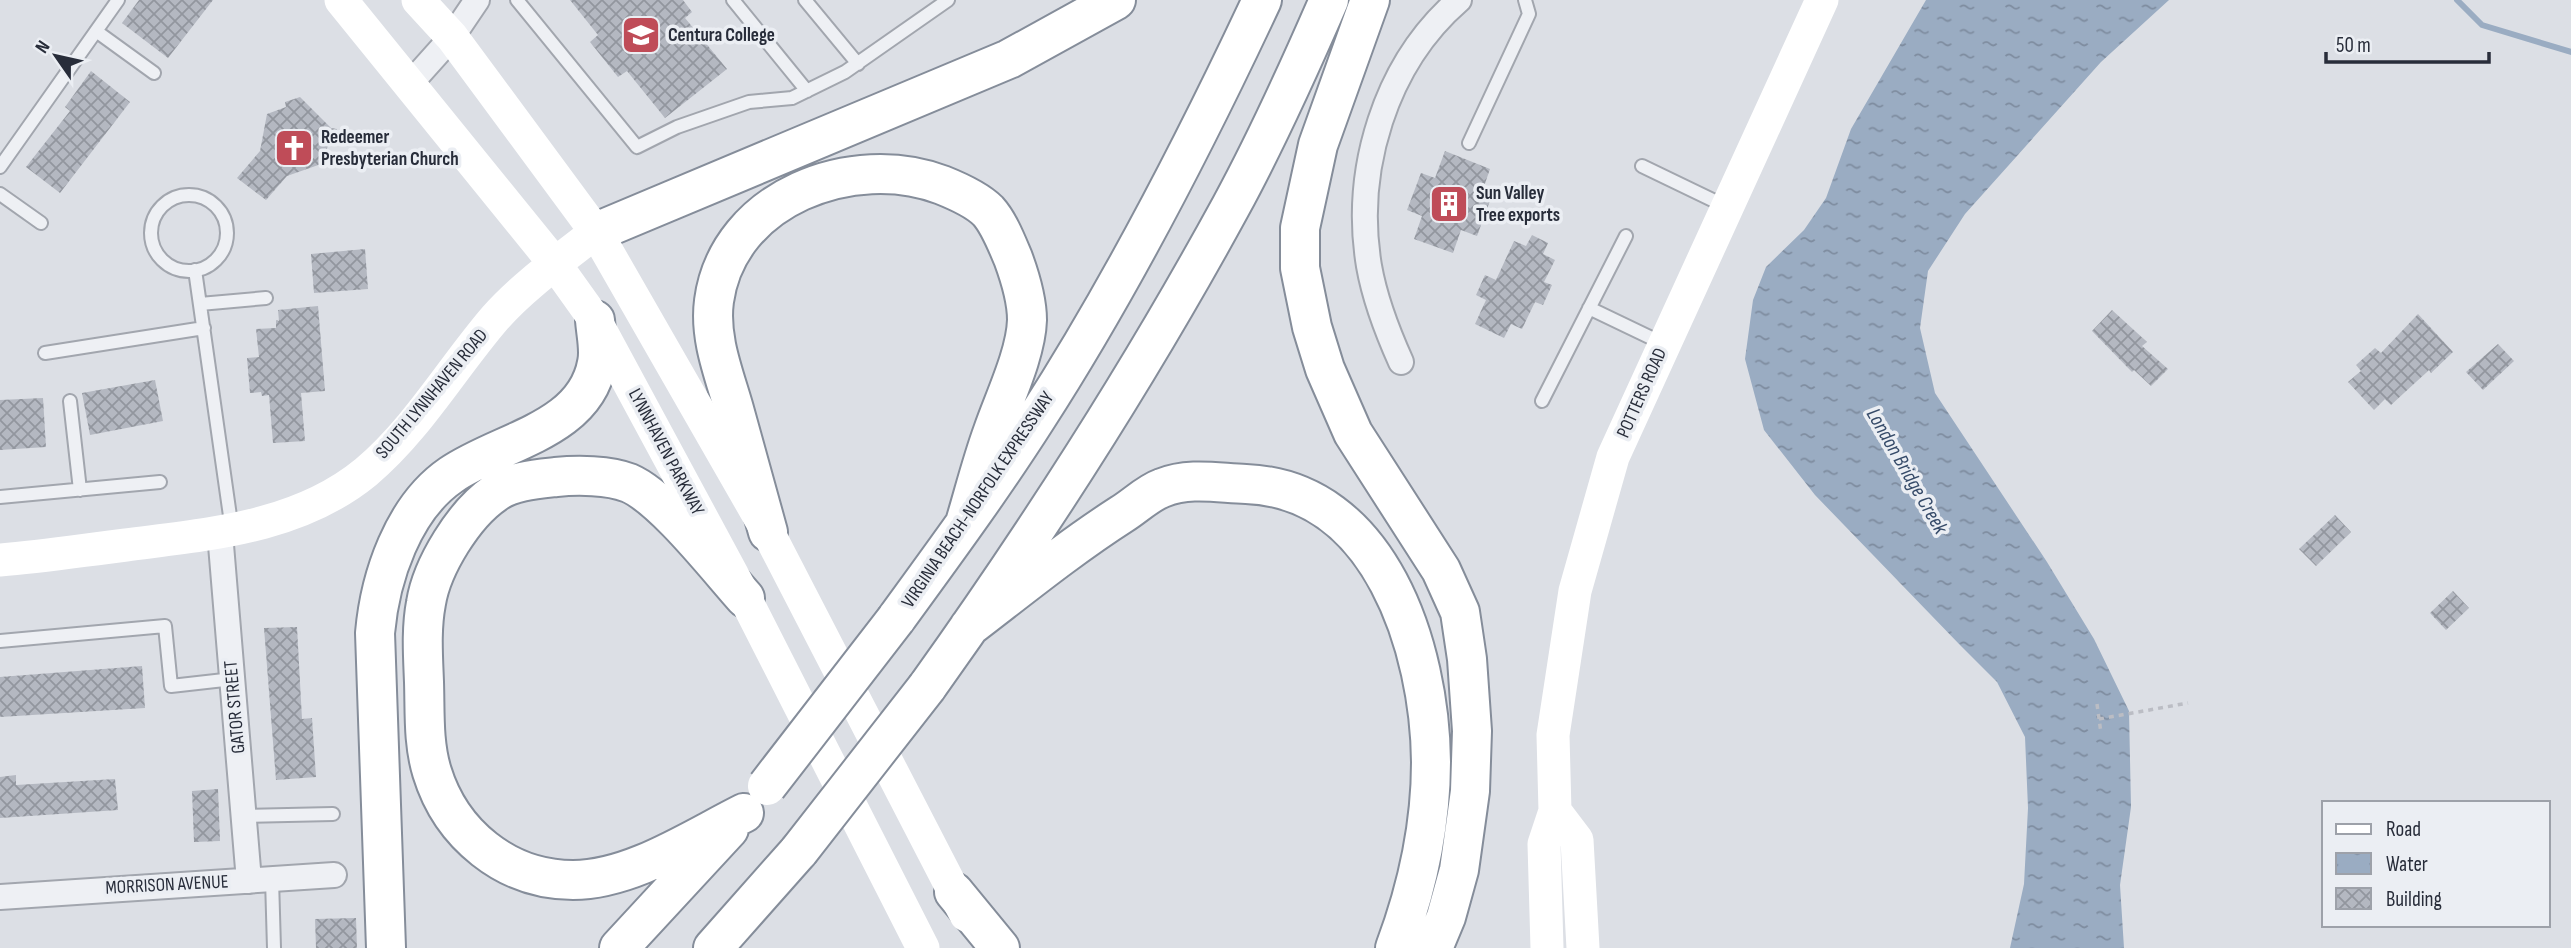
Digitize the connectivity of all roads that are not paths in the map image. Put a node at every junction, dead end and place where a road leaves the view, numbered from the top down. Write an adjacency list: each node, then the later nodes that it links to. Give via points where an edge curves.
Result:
1 (118, 0): 16 (lane)
2 (341, 0): 20 (main road, LYNNHAVEN PARKWAY)
3 (418, 0): 17 (main road)
4 (477, 0): 17 (street)
5 (517, 0): 21 (lane, via 637,146 749,102 792,98)
6 (733, 0): 21 (lane)
7 (805, 0): 18 (lane)
8 (948, 0): 18 (lane)
9 (1116, 0): 28 (highway, via 1009,59)
10 (1262, 0): 45 (highway, VIRGINIA BEACH-NORFOLK EXPRESSWAY, via 1109,297 1036,419)
11 (1329, 0): 50 (highway, via 1231,205 1187,283 1101,431)
12 (1370, 0): 69 (highway, via 1318,145 1300,228 1300,268 1325,369 1353,433 1441,570 1460,611 1472,731 1470,791 1460,870)
13 (1459, 0): 39 (street, via 1441,16 1403,69 1382,112 1371,155 1365,225 1369,265)
14 (1525, 0): 22 (lane, via 1529,14)
15 (1822, 0): 26 (main road, POTTERS ROAD)
16 (96, 31): 19 (lane); 24 (lane)
17 (452, 37): 20 (street); 28 (main road)
18 (858, 64): 21 (lane)
19 (155, 72)
20 (410, 85): 30 (main road, LYNNHAVEN PARKWAY)
21 (807, 91)
22 (1469, 143)
23 (1642, 166): 26 (lane)
24 (0, 167)
25 (0, 194): 27 (lane)
26 (1727, 207): 37 (main road, POTTERS ROAD)
27 (41, 223)
28 (596, 232): 30 (main road, SOUTH LYNNHAVEN ROAD); 47 (main road)
29 (1626, 236): 34 (lane)
30 (555, 264): 35 (main road, LYNNHAVEN PARKWAY); 46 (main road, SOUTH LYNNHAVEN ROAD, via 497,316 398,441 366,472 310,507)
31 (195, 270): 31 (lane, via 172,267 155,250 152,238 156,214 175,198 187,195 211,202 226,222 227,235 218,258); 33 (lane)
32 (265, 299): 33 (lane)
33 (200, 303): 36 (lane)
34 (1589, 308): 37 (lane); 41 (lane)
35 (595, 320): 49 (main road, LYNNHAVEN PARKWAY); 62 (highway, via 598,360 588,392 543,429 451,475 418,508 386,571 375,633)
36 (204, 328): 38 (lane); 46 (lane)
37 (1664, 344): 54 (main road, POTTERS ROAD, via 1613,457 1575,591 1553,735)
38 (46, 353)
39 (1401, 362)
40 (70, 401): 43 (lane)
41 (1542, 401)
42 (160, 482): 43 (lane)
43 (80, 490): 44 (lane)
44 (0, 497)
45 (965, 523): 47 (highway, via 1018,360 1027,321 1024,291 1007,244 980,205 927,179 867,173 809,186 779,203 743,234 719,280 714,300 715,342); 53 (highway, VIRGINIA BEACH-NORFOLK EXPRESSWAY, bridge)
46 (226, 531): 48 (main road, SOUTH LYNNHAVEN ROAD); 52 (street, GATOR STREET)
47 (768, 532): 59 (main road)
48 (0, 561)
49 (745, 598): 53 (highway, via 660,504 629,483 579,474 530,480 495,492 451,542 426,600 425,732 442,798 458,823 496,859 539,876 598,878 630,869); 65 (main road, LYNNHAVEN PARKWAY)
50 (970, 627): 64 (highway, bridge, via 799,850); 68 (highway, via 1083,539 1162,488 1204,480 1259,484 1313,500 1341,518 1374,556 1393,594 1410,636 1428,717 1431,762 1420,869)
51 (0, 641): 52 (lane, via 165,626 171,686)
52 (233, 679): 56 (street, GATOR STREET)
53 (755, 799): 63 (highway, VIRGINIA BEACH-NORFOLK EXPRESSWAY)
54 (1555, 811): 70 (main road, POTTERS ROAD, via 1544,844); 71 (main road, via 1577,840)
55 (334, 814): 56 (lane)
56 (244, 816): 58 (street, GATOR STREET)
57 (334, 875): 58 (street, MORRISON AVENUE)
58 (260, 880): 60 (street, MORRISON AVENUE); 61 (lane)
59 (954, 892): 66 (main road); 67 (highway)
60 (0, 897)
61 (274, 948)
62 (386, 948)
63 (619, 948)
64 (713, 948)
65 (923, 948)
66 (984, 948)
67 (1000, 948)
68 (1395, 948)
69 (1433, 948)
70 (1547, 948)
71 (1583, 948)

